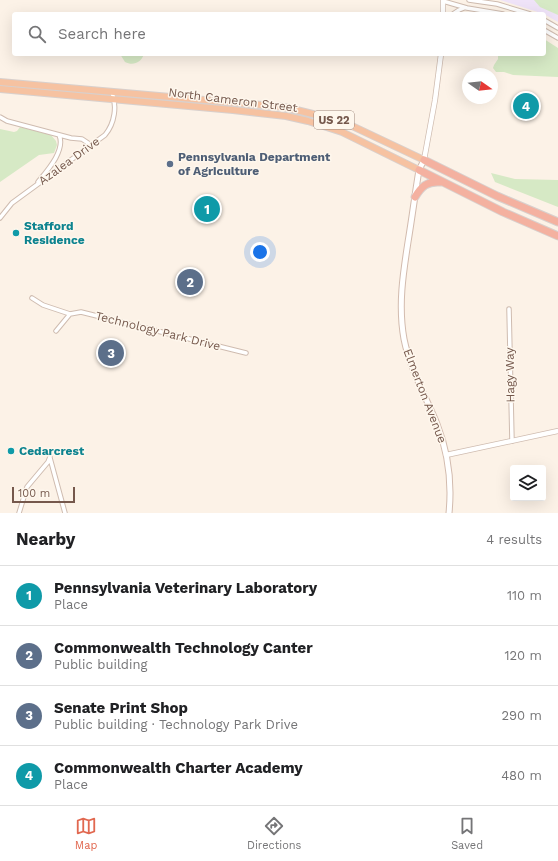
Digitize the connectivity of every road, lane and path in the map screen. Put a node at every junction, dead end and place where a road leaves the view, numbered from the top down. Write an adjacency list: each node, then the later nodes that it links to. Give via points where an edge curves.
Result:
1 (444, 0): 3 (street); 4 (street)
2 (469, 0): 7 (street, via 502,5)
3 (467, 8): 5 (street); 6 (street)
4 (443, 12)
5 (456, 12)
6 (491, 12)
7 (524, 12)
8 (546, 21): 9 (street)
9 (558, 28)
10 (546, 31): 11 (street)
11 (558, 38)
12 (441, 56): 20 (street)
13 (0, 82): 15 (highway, North Cameron Street / US 22)
14 (0, 89): 16 (highway, North Cameron Street / US 22)
15 (116, 92): 16 (street); 16 (street, Azalea Drive); 20 (highway, North Cameron Street / US 22, via 261,104 307,112 350,125)
16 (115, 99): 19 (street, Azalea Drive, via 114,117 110,128); 21 (highway, North Cameron Street / US 22, via 297,118 342,132)
17 (0, 117): 18 (street)
18 (59, 135): 19 (street, via 85,140); 23 (street, via 62,141 57,155)
19 (91, 145): 23 (street, Azalea Drive)
20 (424, 160): 21 (main road, Elmerton Avenue); 26 (highway, North Cameron Street / US 22, via 510,202)
21 (419, 170): 22 (highway, North Cameron Street / US 22); 24 (main road, Elmerton Avenue)
22 (440, 182): 24 (highway, via 426,184); 27 (highway, North Cameron Street / US 22)
23 (35, 186): 25 (street, Azalea Drive, via 12,203)
24 (415, 197): 35 (main road, Elmerton Avenue, via 403,280 403,329 411,366 437,423)
25 (0, 218)
26 (558, 222)
27 (558, 236)
28 (32, 298): 30 (street, Technology Park Drive, via 43,305)
29 (508, 309): 34 (street, Hagy Way)
30 (70, 314): 31 (street); 32 (street, Technology Park Drive, via 80,312)
31 (56, 331)
32 (246, 353)
33 (558, 431): 34 (street)
34 (512, 441): 35 (street)
35 (446, 455): 39 (main road, Elmerton Avenue, via 450,490)
36 (64, 512): 37 (street, via 50,457 27,487); 38 (street)
37 (19, 513)
38 (60, 513)
39 (449, 513)

